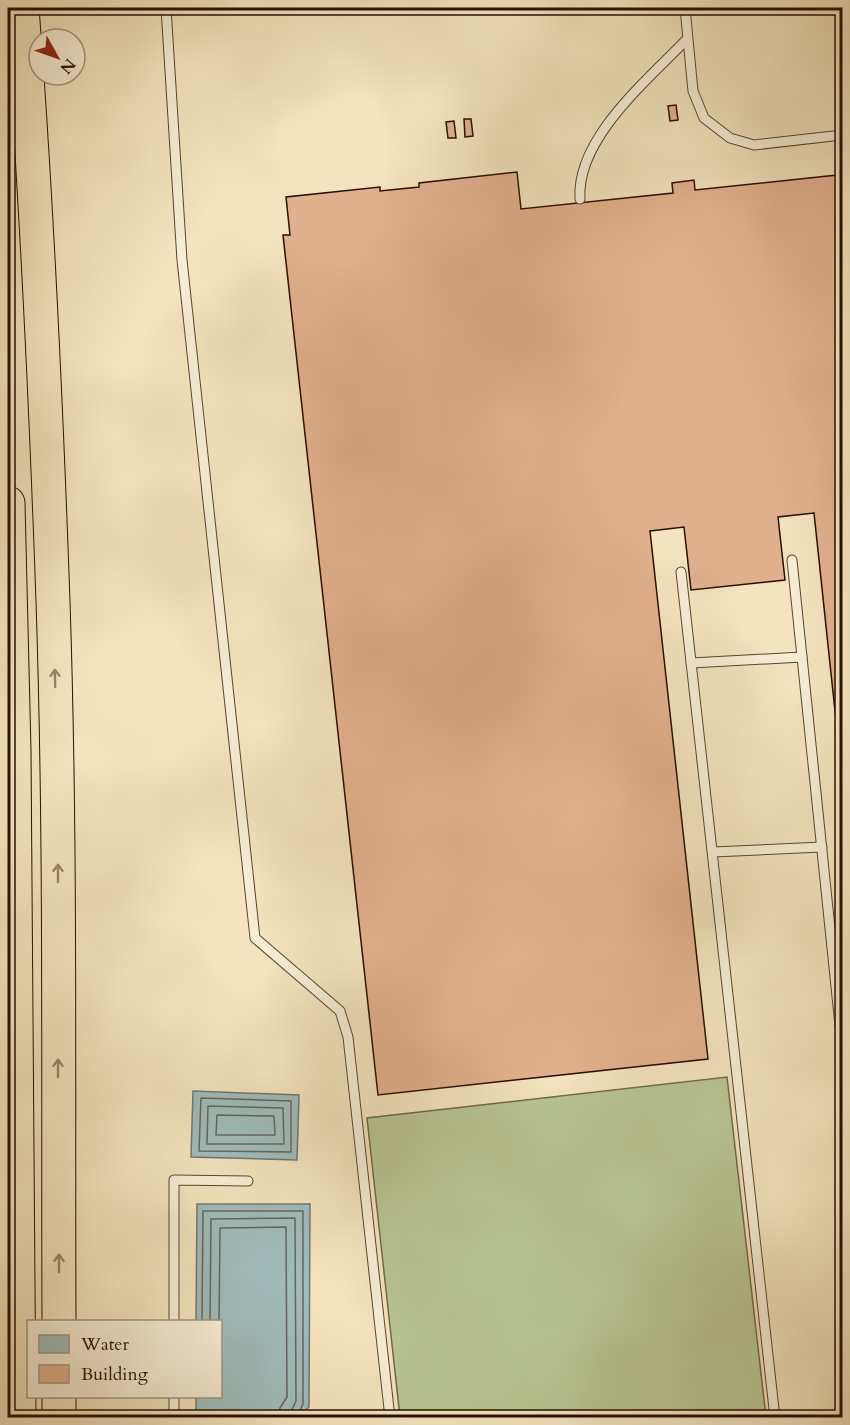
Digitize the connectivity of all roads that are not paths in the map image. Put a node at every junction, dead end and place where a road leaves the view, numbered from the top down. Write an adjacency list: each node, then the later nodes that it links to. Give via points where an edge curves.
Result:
1 (22, 8): 16 (highway, one-way to 1, via 53,602 32,137)
2 (166, 8): 23 (lane, via 182,260 255,938 340,1011 348,1037)
3 (685, 8): 4 (lane)
4 (687, 39): 5 (lane, via 696,100 704,118 730,138 754,145); 6 (lane, via 619,110 592,149 579,185)
5 (843, 135)
6 (580, 199)
7 (8, 502): 20 (highway)
8 (792, 560): 10 (lane)
9 (681, 572): 11 (lane)
10 (802, 657): 11 (lane); 12 (lane)
11 (691, 663): 13 (lane)
12 (822, 847): 13 (lane); 14 (lane)
13 (713, 852): 24 (lane)
14 (843, 1045)
15 (248, 1181): 17 (lane, via 174,1180)
16 (59, 1320)
17 (174, 1320)
18 (59, 1398): 21 (highway)
19 (174, 1398): 22 (lane)
20 (19, 1418)
21 (59, 1418)
22 (174, 1418)
23 (390, 1418)
24 (775, 1418)

